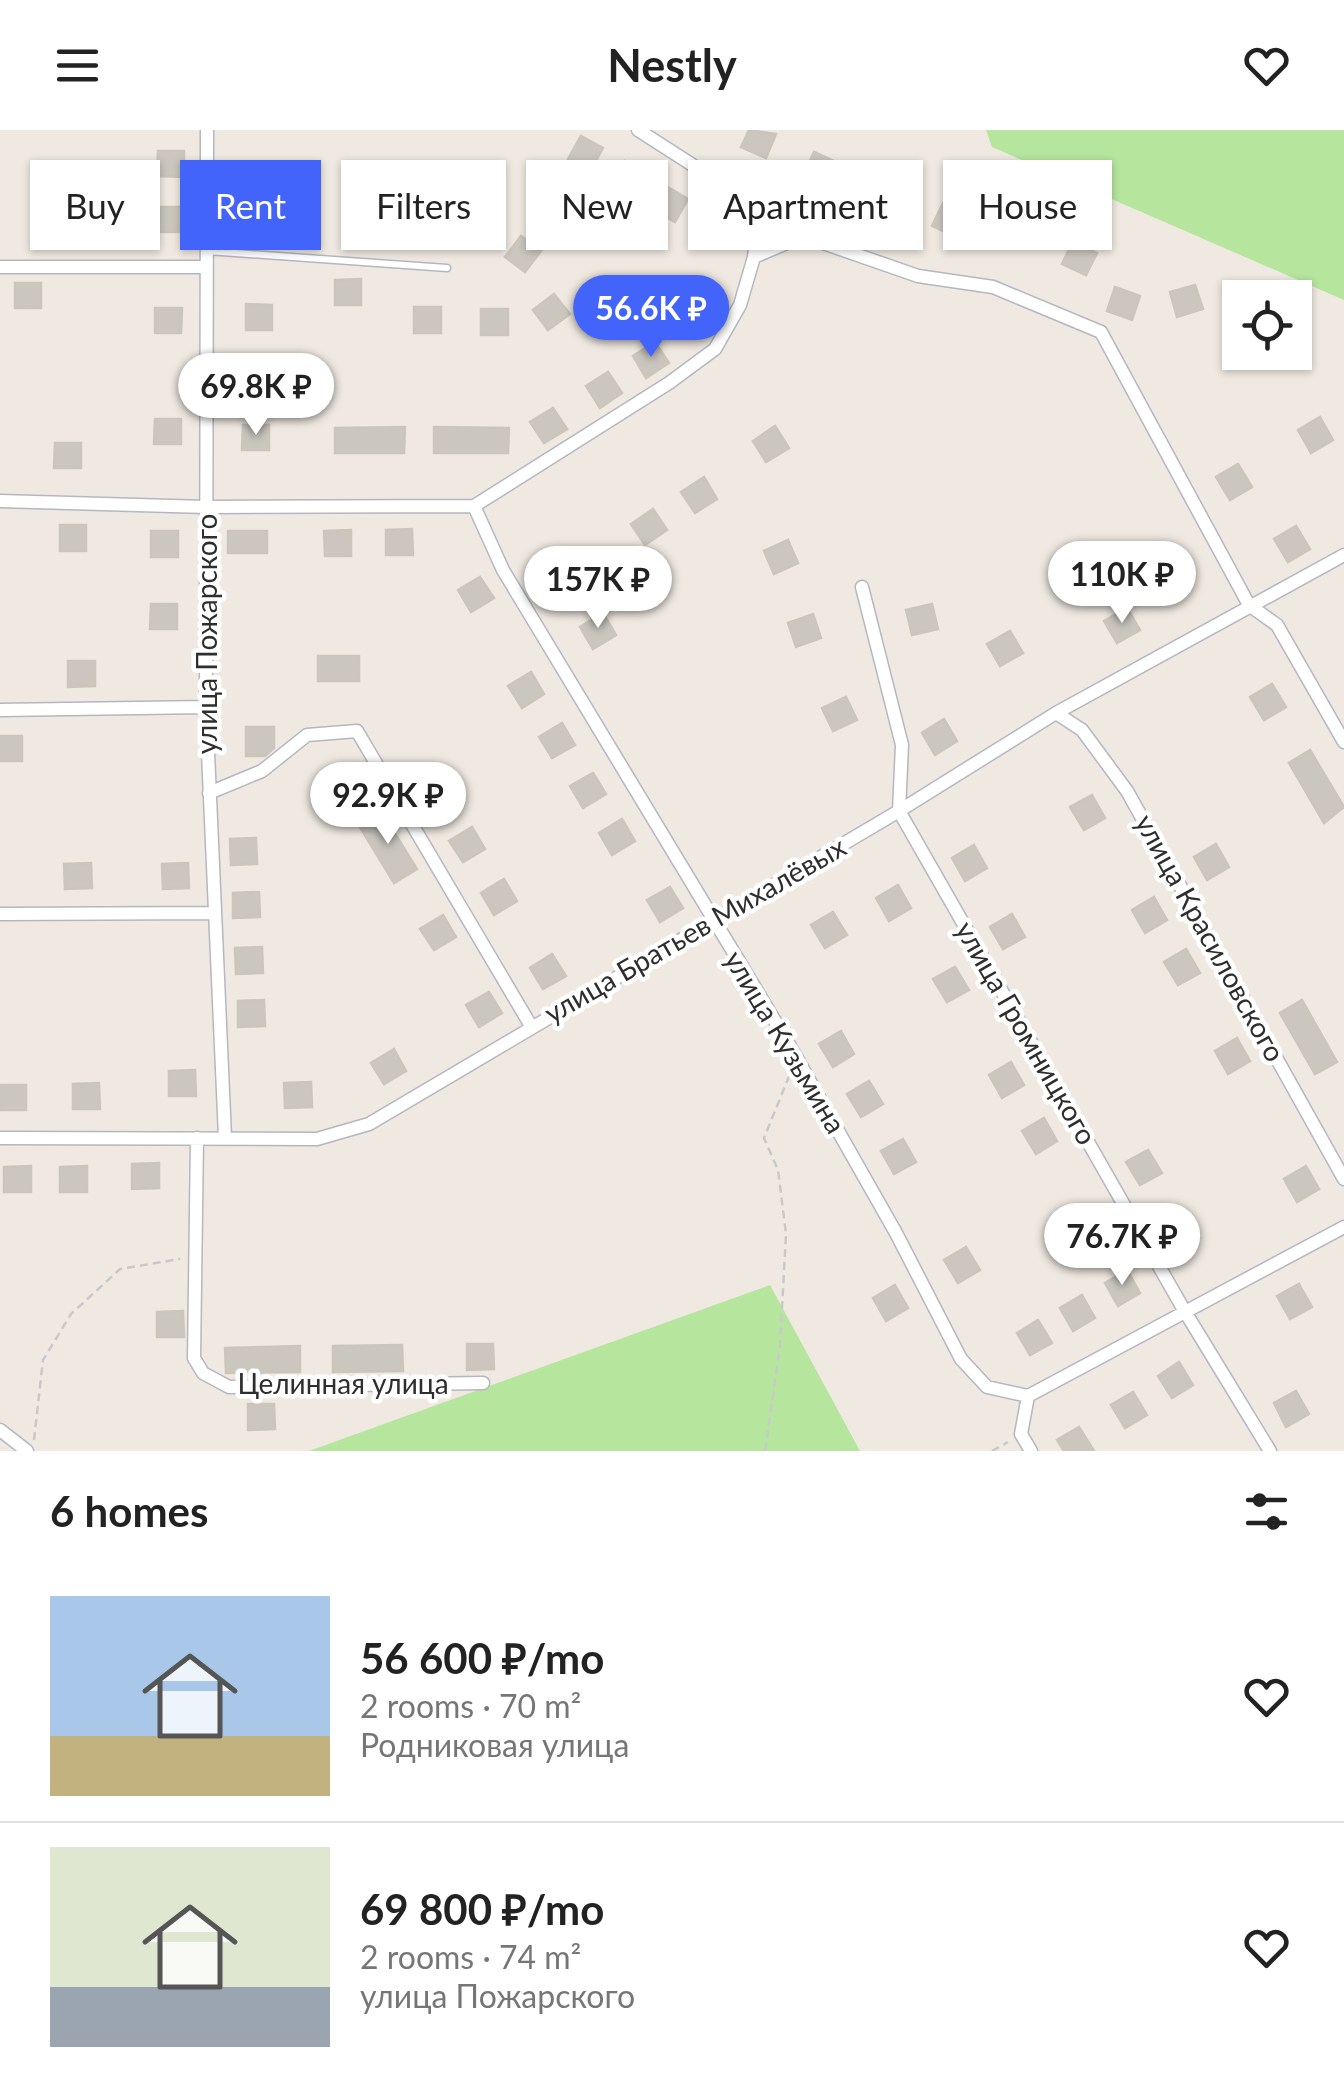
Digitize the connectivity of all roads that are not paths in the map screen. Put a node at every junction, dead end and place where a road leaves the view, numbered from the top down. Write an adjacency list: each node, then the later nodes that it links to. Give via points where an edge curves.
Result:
1 (207, 130): 7 (street, улица Пожарского)
2 (638, 130): 3 (street)
3 (688, 163)
4 (755, 250): 8 (street)
5 (770, 250): 8 (street)
6 (843, 250): 17 (street, via 918,276 993,287 1101,332)
7 (206, 251): 10 (street, улица Пожарского); 11 (lane)
8 (754, 257): 13 (street, via 740,305 714,349)
9 (0, 267): 10 (street)
10 (206, 267): 14 (street, улица Пожарского)
11 (446, 268)
12 (0, 501): 14 (street)
13 (474, 506): 14 (street); 26 (street, улица Кузьмина, via 502,570)
14 (206, 507): 18 (street, улица Пожарского)
15 (1344, 555): 17 (street, улица Братьев Михалёвых)
16 (862, 587): 23 (street, via 902,745)
17 (1249, 605): 20 (street, улица Братьев Михалёвых); 21 (street, via 1277,625)
18 (206, 708): 19 (street); 22 (street, улица Пожарского)
19 (0, 710)
20 (1056, 713): 23 (street, улица Братьев Михалёвых); 31 (street, улица Красиловского, via 1082,730 1127,791)
21 (1344, 742)
22 (209, 793): 24 (street, улица Пожарского); 27 (street, via 262,771 308,735 357,732)
23 (899, 811): 26 (street, улица Братьев Михалёвых); 33 (street, улица Громницкого)
24 (214, 912): 25 (street); 28 (street, улица Пожарского)
25 (0, 914)
26 (712, 920): 27 (street, улица Братьев Михалёвых); 35 (street, улица Кузьмина, via 896,1233 961,1360 986,1387)
27 (532, 1026): 28 (street, улица Братьев Михалёвых, via 343,1134)
28 (225, 1137): 30 (street, улица Братьев Михалёвых)
29 (0, 1138): 30 (street, улица Братьев Михалёвых)
30 (197, 1138): 34 (street, Целинная улица, via 194,1358 203,1373 228,1386)
31 (1344, 1179)
32 (1344, 1228): 33 (street)
33 (1184, 1310): 35 (street); 39 (street, улица Громницкого)
34 (484, 1383)
35 (1028, 1396): 38 (street, via 1022,1434)
36 (0, 1430): 37 (street)
37 (30, 1451)
38 (1031, 1451)
39 (1270, 1451)

